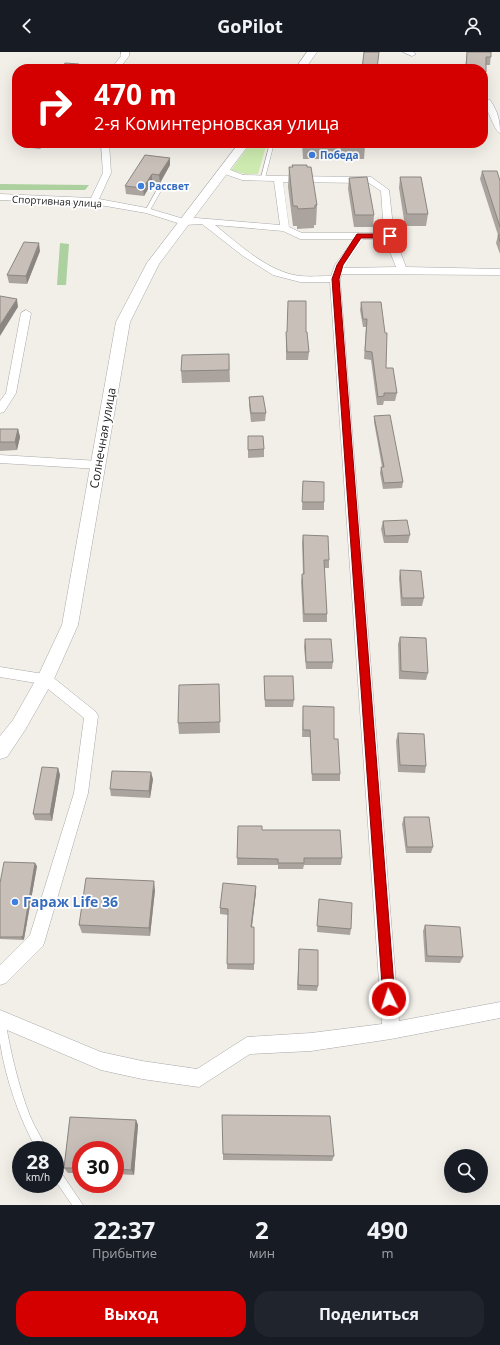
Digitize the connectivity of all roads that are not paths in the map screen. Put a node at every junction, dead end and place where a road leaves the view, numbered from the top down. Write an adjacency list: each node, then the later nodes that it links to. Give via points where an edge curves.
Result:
1 (125, 52): 3 (street)
2 (312, 52): 4 (street)
3 (119, 64)
4 (304, 64)
5 (488, 102): 6 (street)
6 (500, 102)
7 (488, 105): 8 (street, via 493,110)
8 (500, 131)
9 (105, 148): 17 (street, via 107,173)
10 (241, 148): 12 (street, Солнечная улица)
11 (271, 148): 13 (lane)
12 (225, 171): 13 (street, via 236,176); 19 (street, Солнечная улица)
13 (262, 178): 14 (street)
14 (278, 179): 21 (street); 23 (street, via 371,180 385,190)
15 (160, 189): 18 (lane)
16 (0, 198): 17 (street, Спортивная улица)
17 (94, 201): 18 (street, Спортивная улица)
18 (147, 211): 19 (street, Спортивная улица)
19 (184, 222): 20 (street, Спортивная улица); 30 (street, Солнечная улица, via 153,263 123,322)
20 (205, 222): 21 (street, Спортивная улица); 26 (street, via 246,254 276,273 300,279)
21 (284, 228): 22 (street, Спортивная улица, via 300,236)
22 (360, 236): 23 (street, Спортивная улица); 26 (street)
23 (390, 236): 24 (street)
24 (402, 270): 25 (street); 26 (street)
25 (500, 272)
26 (336, 275): 37 (street)
27 (26, 313): 28 (street, via 11,393)
28 (0, 409)
29 (0, 458): 30 (street)
30 (99, 465): 32 (street, Солнечная улица, via 70,625)
31 (0, 672): 32 (street)
32 (45, 679): 33 (street, Солнечная улица, via 19,725); 34 (street, via 91,716 81,793 37,940)
33 (0, 751)
34 (0, 977)
35 (500, 1010): 37 (street)
36 (0, 1019): 37 (street, via 101,1061 199,1078 247,1046 311,1042); 38 (lane, via 8,1058 31,1132)
37 (392, 1031)
38 (36, 1141)
39 (64, 1184): 40 (lane)
40 (78, 1205)

